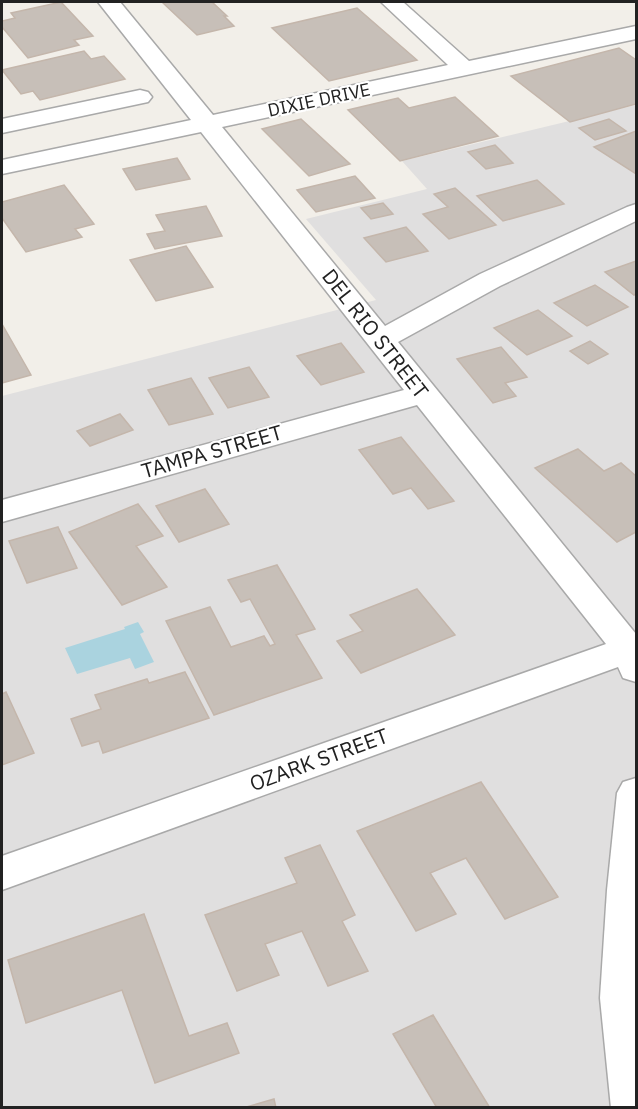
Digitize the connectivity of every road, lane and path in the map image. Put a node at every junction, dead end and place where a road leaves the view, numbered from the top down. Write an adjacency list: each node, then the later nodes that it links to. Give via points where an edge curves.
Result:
1 (109, 2): 7 (street, DEL RIO STREET)
2 (390, 2): 4 (street)
3 (636, 32): 4 (street, DIXIE DRIVE)
4 (465, 69): 7 (street, DIXIE DRIVE)
5 (140, 97): 6 (street)
6 (96, 106): 8 (street); 9 (street)
7 (206, 124): 9 (street, DIXIE DRIVE); 12 (street, DEL RIO STREET)
8 (2, 126)
9 (129, 140): 10 (street, DIXIE DRIVE)
10 (2, 167)
11 (636, 212): 12 (street, via 501,274)
12 (380, 340): 13 (street, DEL RIO STREET)
13 (422, 394): 14 (street, TAMPA STREET); 15 (street, DEL RIO STREET)
14 (2, 511)
15 (634, 655): 17 (street, OZARK STREET)
16 (636, 806): 18 (street, via 621,998)
17 (2, 873)
18 (634, 1107)

